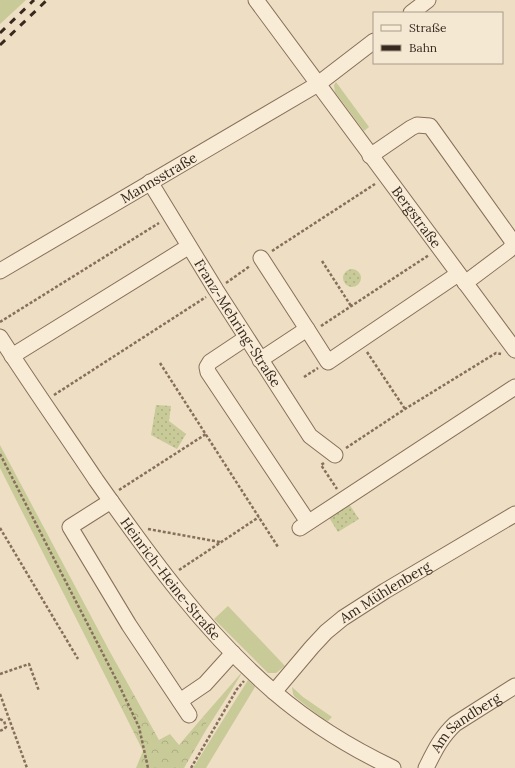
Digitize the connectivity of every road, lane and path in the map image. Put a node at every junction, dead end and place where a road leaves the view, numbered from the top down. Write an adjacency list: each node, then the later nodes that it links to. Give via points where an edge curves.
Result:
1 (256, 0): 5 (street, Bergstraße)
2 (428, 0): 3 (street)
3 (412, 12)
4 (373, 42): 5 (street, Mannsstraße)
5 (318, 84): 6 (street, Bergstraße); 8 (street, Mannsstraße)
6 (370, 156): 7 (street, Bergstraße); 15 (street, via 417,125 430,126 435,132 513,242 510,250)
7 (386, 177): 11 (street, Bergstraße); 12 (path)
8 (150, 182): 9 (street, Franz-Mehring-Straße); 14 (street, Mannsstraße)
9 (171, 216): 10 (street, Franz-Mehring-Straße); 18 (path)
10 (188, 246): 16 (street, Franz-Mehring-Straße); 24 (street)
11 (439, 248): 15 (street, Bergstraße); 17 (path)
12 (261, 258): 16 (path); 19 (street)
13 (322, 261): 17 (path)
14 (0, 271)
15 (461, 279): 22 (street); 23 (street, Bergstraße)
16 (216, 290): 21 (street, Franz-Mehring-Straße); 28 (path)
17 (351, 306): 19 (path)
18 (0, 322)
19 (308, 331): 22 (street, via 328,362); 25 (street)
20 (0, 337): 24 (street, Heinrich-Heine-Straße)
21 (246, 338): 25 (street, Franz-Mehring-Straße); 34 (street, via 210,362 208,372 304,525)
22 (360, 341): 29 (path)
23 (514, 350): 29 (path, via 505,355 496,353)
24 (12, 356): 28 (street, Heinrich-Heine-Straße)
25 (260, 360): 32 (street, Franz-Mehring-Straße, via 310,436)
26 (160, 363): 30 (path)
27 (515, 387): 34 (street)
28 (43, 402): 33 (street, Heinrich-Heine-Straße)
29 (405, 409): 32 (path)
30 (206, 434): 33 (path); 36 (path)
31 (0, 454): 57 (path, via 139,727)
32 (335, 455): 34 (path, via 321,465)
33 (110, 499): 38 (street, Heinrich-Heine-Straße); 50 (street, via 70,527 129,625)
34 (343, 499)
35 (515, 514): 48 (street, Am Mühlenberg, via 343,618 312,647)
36 (259, 517): 39 (path); 40 (path)
37 (0, 528): 43 (path)
38 (134, 535): 39 (path, via 144,528); 41 (street, Heinrich-Heine-Straße)
39 (220, 542): 41 (path)
40 (278, 547)
41 (166, 578): 42 (street, Heinrich-Heine-Straße)
42 (233, 653): 44 (street, Heinrich-Heine-Straße); 50 (street, via 206,684)
43 (78, 659)
44 (252, 672): 48 (street, Heinrich-Heine-Straße); 58 (path, via 237,689)
45 (0, 674): 47 (path, via 29,664)
46 (515, 686): 60 (street, Am Sandberg, via 455,724 437,746)
47 (40, 691)
48 (274, 692): 59 (street, Heinrich-Heine-Straße, via 326,730)
49 (0, 694): 53 (path)
50 (180, 701): 51 (street)
51 (189, 715)
52 (0, 719): 54 (path)
53 (10, 722): 54 (path); 56 (path)
54 (6, 723): 55 (path)
55 (0, 731)
56 (27, 768)
57 (148, 768)
58 (191, 768)
59 (393, 768)
60 (426, 768)

